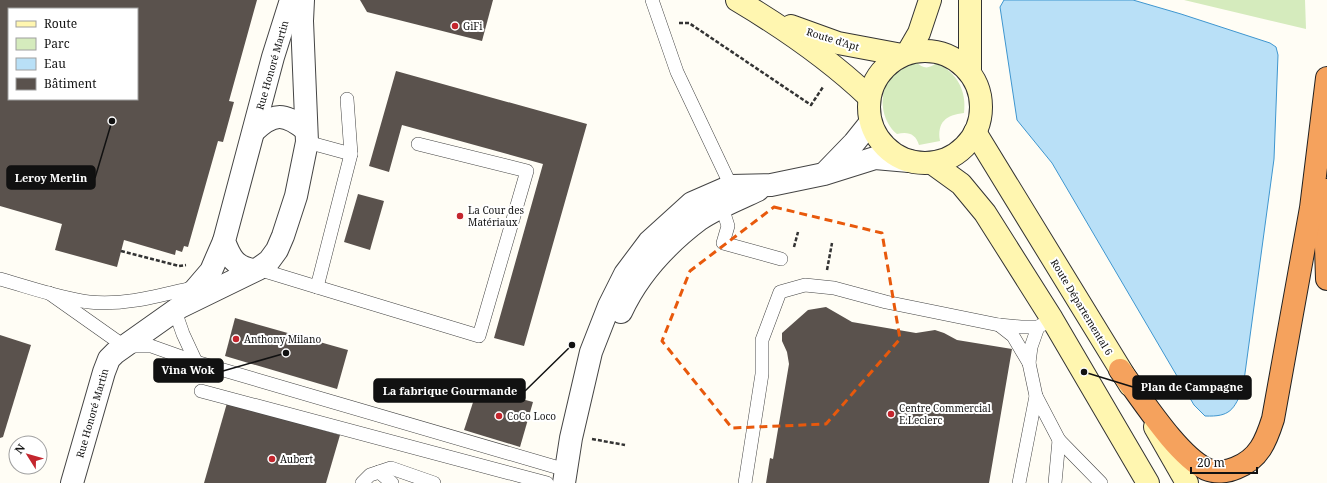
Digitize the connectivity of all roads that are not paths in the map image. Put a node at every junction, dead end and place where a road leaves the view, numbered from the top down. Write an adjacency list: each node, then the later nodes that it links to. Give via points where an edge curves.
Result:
1 (291, 0): 14 (street, Rue Honoré Martin)
2 (303, 0): 16 (street, Rue Honoré Martin)
3 (652, 0): 24 (lane, via 677,72)
4 (736, 0): 7 (main road, Route d'Apt)
5 (930, 0): 8 (main road, via 918,33)
6 (970, 0): 9 (main road)
7 (765, 17): 8 (main road, Route d'Apt, via 838,43); 11 (main road, Route d'Apt, via 839,70)
8 (905, 54): 9 (main road, via 925,50 942,52 958,60); 11 (main road, via 886,65 875,79)
9 (970, 73): 15 (main road, via 978,87 981,102)
10 (1327, 78): 40 (highway, via 1312,208 1276,405 1262,448 1243,466 1220,472 1195,462)
11 (869, 97): 13 (main road)
12 (347, 99): 18 (lane)
13 (870, 123): 19 (main road, via 879,140 892,153); 21 (street)
14 (254, 131): 16 (street, Rue Honoré Martin, via 264,121 282,116 293,120); 26 (street, Rue Honoré Martin)
15 (975, 132): 20 (main road, via 965,147 950,158); 40 (main road, Route Départemental 6)
16 (306, 136): 18 (lane); 28 (street, Rue Honoré Martin, via 296,196 283,236 273,255)
17 (418, 144): 32 (lane, via 527,171 479,336)
18 (351, 154): 32 (lane)
19 (909, 161): 20 (main road); 21 (street, via 875,158)
20 (932, 163): 35 (main road, via 961,184 985,213)
21 (824, 174): 23 (street)
22 (1327, 178): 30 (highway)
23 (771, 185): 24 (street); 25 (street)
24 (731, 186): 45 (street, via 692,203 649,242 625,274 591,352 571,438)
25 (722, 207): 27 (lane, via 728,226 723,243); 45 (street, via 701,219 662,252 638,281 622,310 605,354 592,438)
26 (224, 241): 28 (street, via 230,258 244,269); 31 (street, Rue Honoré Martin, via 211,271)
27 (782, 259)
28 (256, 270): 32 (lane); 34 (street, Rue Honoré Martin)
29 (0, 279): 33 (lane)
30 (1327, 279)
31 (199, 286): 33 (lane, via 126,301 91,302); 34 (street, Rue Honoré Martin)
32 (317, 287)
33 (49, 292): 37 (lane)
34 (177, 309): 37 (street, Rue Honoré Martin); 38 (lane, via 183,334)
35 (1045, 323): 36 (lane); 39 (lane, via 1031,347); 55 (main road)
36 (999, 325): 39 (lane, via 1013,336); 51 (lane, via 886,302 834,288 805,285 780,292 762,340 762,374)
37 (110, 353): 38 (lane, via 151,346); 46 (street, Rue Honoré Martin)
38 (196, 362): 45 (lane)
39 (1029, 363): 42 (lane)
40 (1120, 370): 56 (main road, Route Départemental 6)
41 (201, 391): 50 (lane)
42 (1036, 396): 43 (lane); 52 (lane)
43 (1059, 440): 53 (lane); 54 (lane)
44 (379, 472): 47 (lane, via 370,475); 48 (lane); 49 (lane, via 391,468)
45 (569, 479)
46 (72, 483)
47 (362, 483)
48 (392, 483)
49 (434, 483)
50 (547, 483)
51 (745, 483)
52 (1019, 483)
53 (1055, 483)
54 (1101, 483)
55 (1148, 483)
56 (1187, 483)

